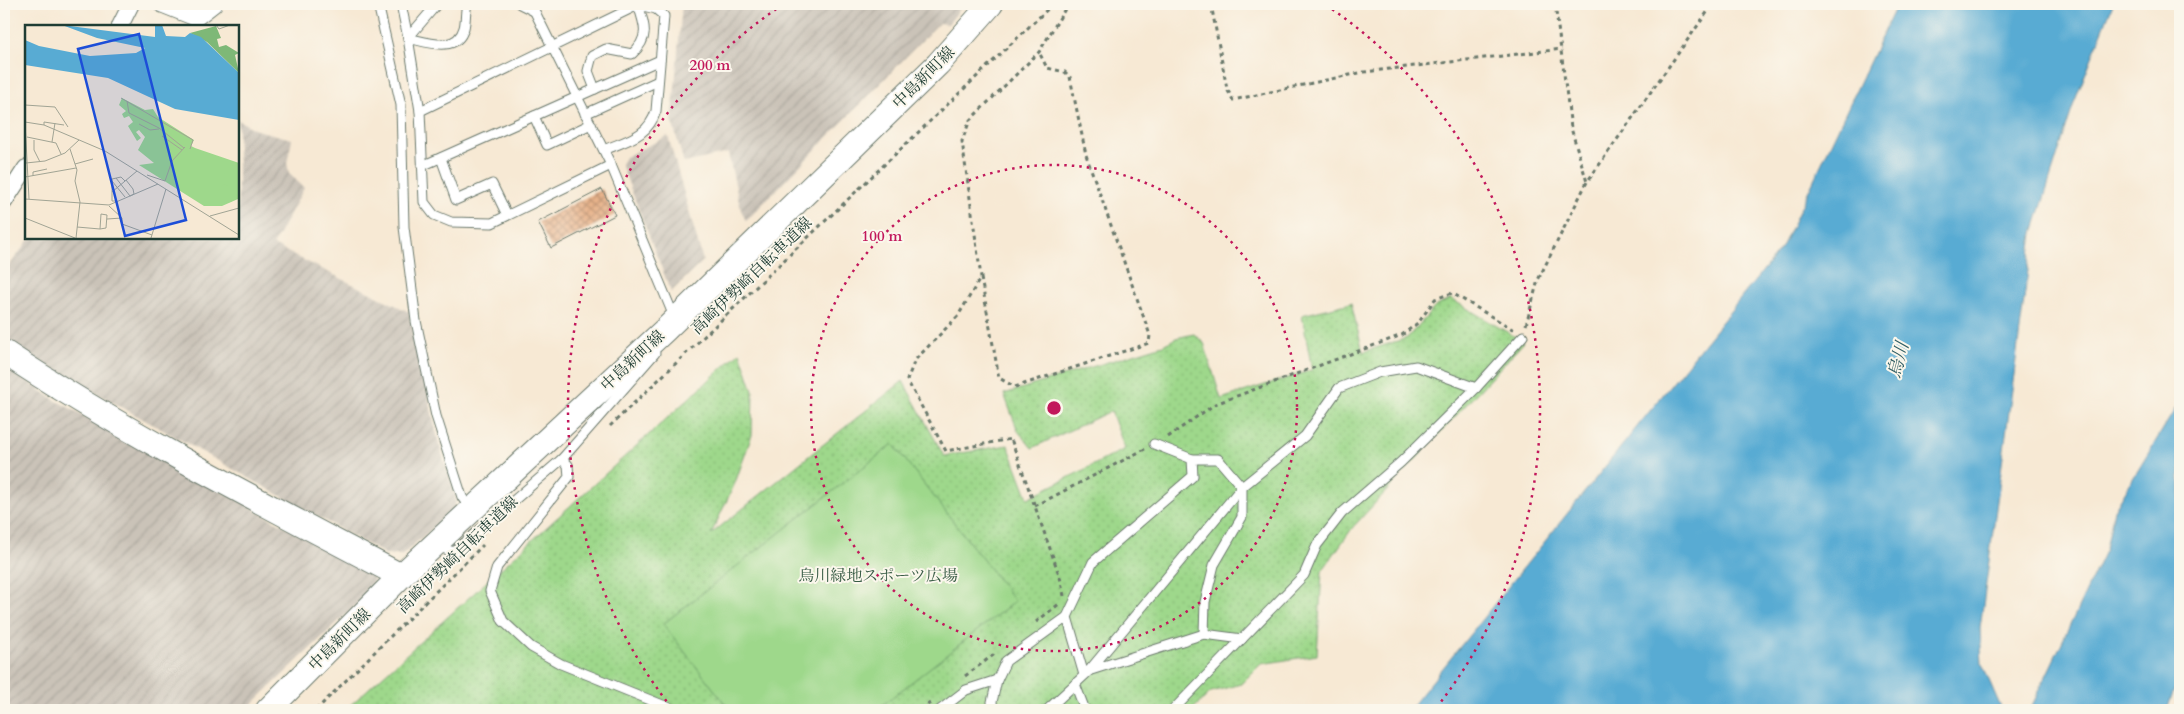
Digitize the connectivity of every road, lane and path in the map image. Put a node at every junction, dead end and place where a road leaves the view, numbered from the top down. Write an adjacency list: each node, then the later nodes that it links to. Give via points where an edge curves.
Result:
1 (131, 4): 18 (street)
2 (161, 4): 17 (street)
3 (214, 4): 17 (street)
4 (378, 4): 50 (lane, via 401,106 404,228 416,321 436,416 462,497)
5 (401, 4): 19 (lane)
6 (437, 4): 19 (lane)
7 (467, 4): 19 (lane, via 465,27 460,38 442,45)
8 (520, 4): 16 (lane)
9 (636, 4): 20 (lane); 23 (lane, via 656,9 664,16); 25 (lane, via 644,22 645,36 641,46 632,54 606,49 592,56 588,71)
10 (991, 4): 40 (main road, 中島新町線, via 938,64)
11 (1053, 4): 44 (path, 高崎伊勢崎自転車道線)
12 (1068, 4): 22 (path)
13 (1211, 4): 21 (path, via 1227,89 1232,100 1364,72)
14 (1555, 4): 21 (path)
15 (1713, 4): 36 (path)
16 (533, 7): 20 (lane)
17 (198, 11)
18 (120, 25)
19 (408, 38): 27 (lane)
20 (552, 47): 26 (lane); 27 (lane)
21 (1562, 49): 36 (path, via 1571,128)
22 (1039, 52): 39 (path, via 970,120 962,140); 39 (path, via 1047,68 1066,72 1070,77 1086,155 1150,335 1149,343 1015,387 999,378)
23 (660, 60): 24 (lane); 25 (lane)
24 (658, 81): 28 (lane); 31 (lane, via 652,123 644,132)
25 (595, 89): 26 (lane)
26 (577, 97): 28 (lane); 29 (lane)
27 (420, 110): 34 (lane)
28 (586, 114): 30 (lane)
29 (534, 116): 30 (lane, via 547,145); 32 (lane)
30 (591, 124): 31 (lane)
31 (604, 150): 33 (lane)
32 (440, 158): 34 (lane); 38 (lane, via 456,200 492,184)
33 (611, 165): 38 (lane); 40 (lane)
34 (422, 166): 38 (lane, via 424,202 434,215 451,222 492,223)
35 (25, 170): 37 (street)
36 (1587, 182): 41 (path, via 1538,280)
37 (4, 202)
38 (507, 215)
39 (981, 278): 49 (path, via 958,316 915,360 907,380 946,451 1011,439)
40 (671, 324): 46 (lane, via 654,356); 50 (main road, 中島新町線)
41 (1523, 336): 43 (lane); 45 (path, via 1452,292 1435,299 1419,322 1402,335 1215,404)
42 (4, 352): 53 (main road, via 209,475)
43 (1476, 388): 48 (lane, via 1416,366 1380,372 1339,388 1305,436); 57 (lane, via 1401,462 1342,513 1317,545 1304,575)
44 (603, 432)
45 (1154, 444): 47 (lane); 49 (path)
46 (562, 459): 52 (lane, via 454,552); 66 (lane, via 568,465 569,477 497,568 492,581 490,591 503,622 531,647 561,664)
47 (1192, 459): 48 (lane, via 1218,459); 54 (lane, via 1193,476 1093,562)
48 (1242, 487): 56 (lane, via 1242,517 1214,565 1205,602); 59 (lane)
49 (1035, 506): 55 (path, via 1065,600)
50 (471, 510): 52 (main road, 中島新町線)
51 (489, 540): 65 (path, 高崎伊勢崎自転車道線)
52 (435, 546): 53 (main road, 中島新町線)
53 (401, 576): 64 (main road, 中島新町線)
54 (1067, 617): 59 (lane); 60 (lane, via 1006,661)
55 (1034, 623)
56 (1204, 634): 57 (lane); 59 (lane)
57 (1242, 639): 72 (lane)
58 (996, 652): 61 (path)
59 (1086, 673): 62 (lane)
60 (998, 680): 68 (lane, via 966,690); 69 (lane)
61 (958, 681)
62 (1075, 684): 70 (lane); 71 (lane)
63 (936, 699): 67 (path)
64 (268, 710)
65 (316, 710)
66 (675, 710)
67 (921, 710)
68 (940, 710)
69 (993, 710)
70 (1047, 710)
71 (1085, 710)
72 (1173, 710)

